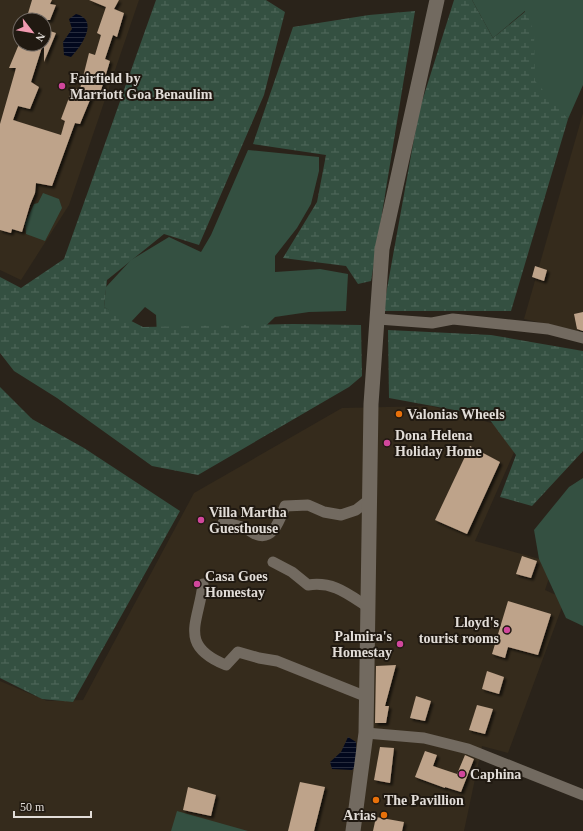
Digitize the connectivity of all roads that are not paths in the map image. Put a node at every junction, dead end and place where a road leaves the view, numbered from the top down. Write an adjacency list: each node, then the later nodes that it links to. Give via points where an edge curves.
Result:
1 (437, 0): 2 (street, via 382,249)
2 (378, 318): 3 (street, via 432,323 453,319 548,329); 4 (street, via 371,404)
3 (583, 338)
4 (370, 499): 5 (street, via 356,510 341,515 324,512 308,505 285,506 278,526 270,533 262,535); 8 (street)
5 (223, 523)
6 (273, 562): 8 (street, via 292,572 308,585 321,583 339,589)
7 (204, 584): 9 (street, via 202,602 195,620 194,636 202,650 214,660 226,665 238,652 277,661)
8 (368, 607): 9 (street)
9 (367, 696): 10 (street)
10 (366, 733): 11 (street, via 424,738 468,749); 12 (street)
11 (583, 795)
12 (353, 831)

